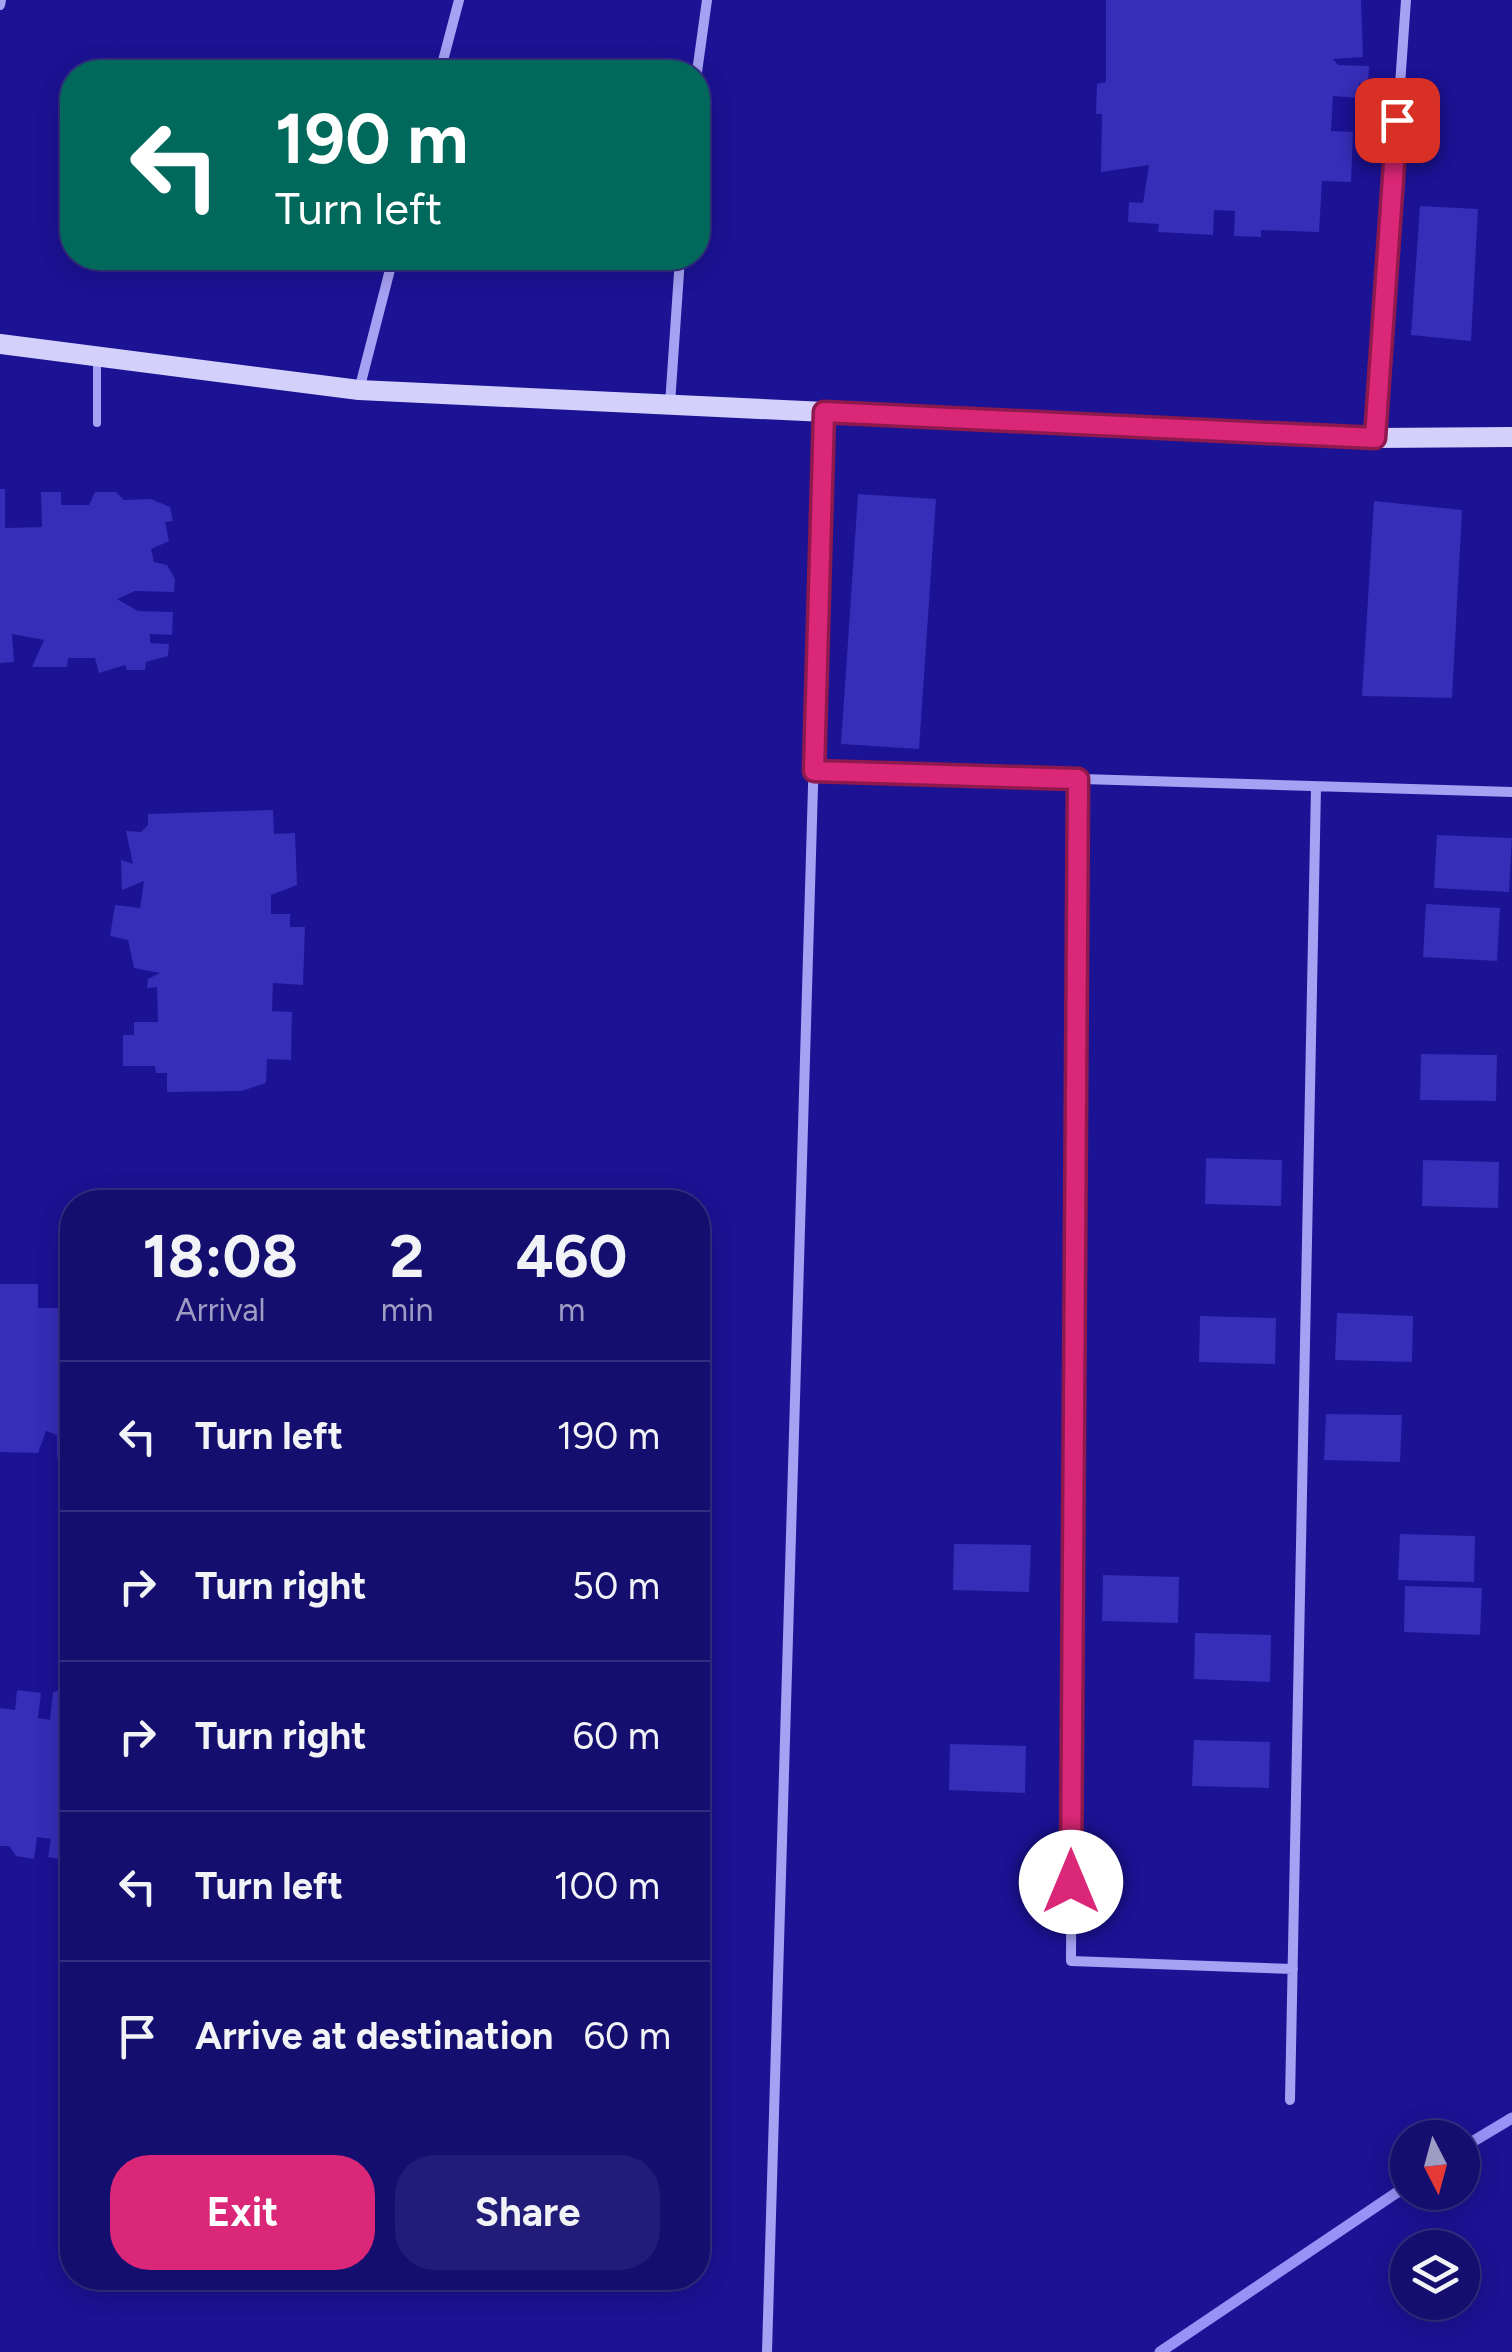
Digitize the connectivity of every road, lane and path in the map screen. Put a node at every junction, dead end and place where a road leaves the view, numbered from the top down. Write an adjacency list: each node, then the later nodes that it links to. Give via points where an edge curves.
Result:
1 (459, 0): 4 (street)
2 (708, 0): 5 (street)
3 (1406, 0): 15 (street)
4 (443, 60)
5 (698, 60)
6 (389, 270): 10 (street)
7 (679, 270): 11 (street)
8 (0, 344): 9 (street)
9 (97, 356): 10 (street); 13 (lane)
10 (358, 390): 11 (street)
11 (670, 404): 12 (street)
12 (824, 412): 15 (street); 16 (street)
13 (97, 423)
14 (1512, 437): 15 (street)
15 (1375, 438)
16 (814, 771): 17 (street); 22 (street)
17 (1078, 779): 18 (street); 20 (street, via 1070,1961)
18 (1316, 787): 19 (street); 20 (street)
19 (1512, 792)
20 (1293, 1969): 21 (street)
21 (1290, 2100)
22 (767, 2352)

